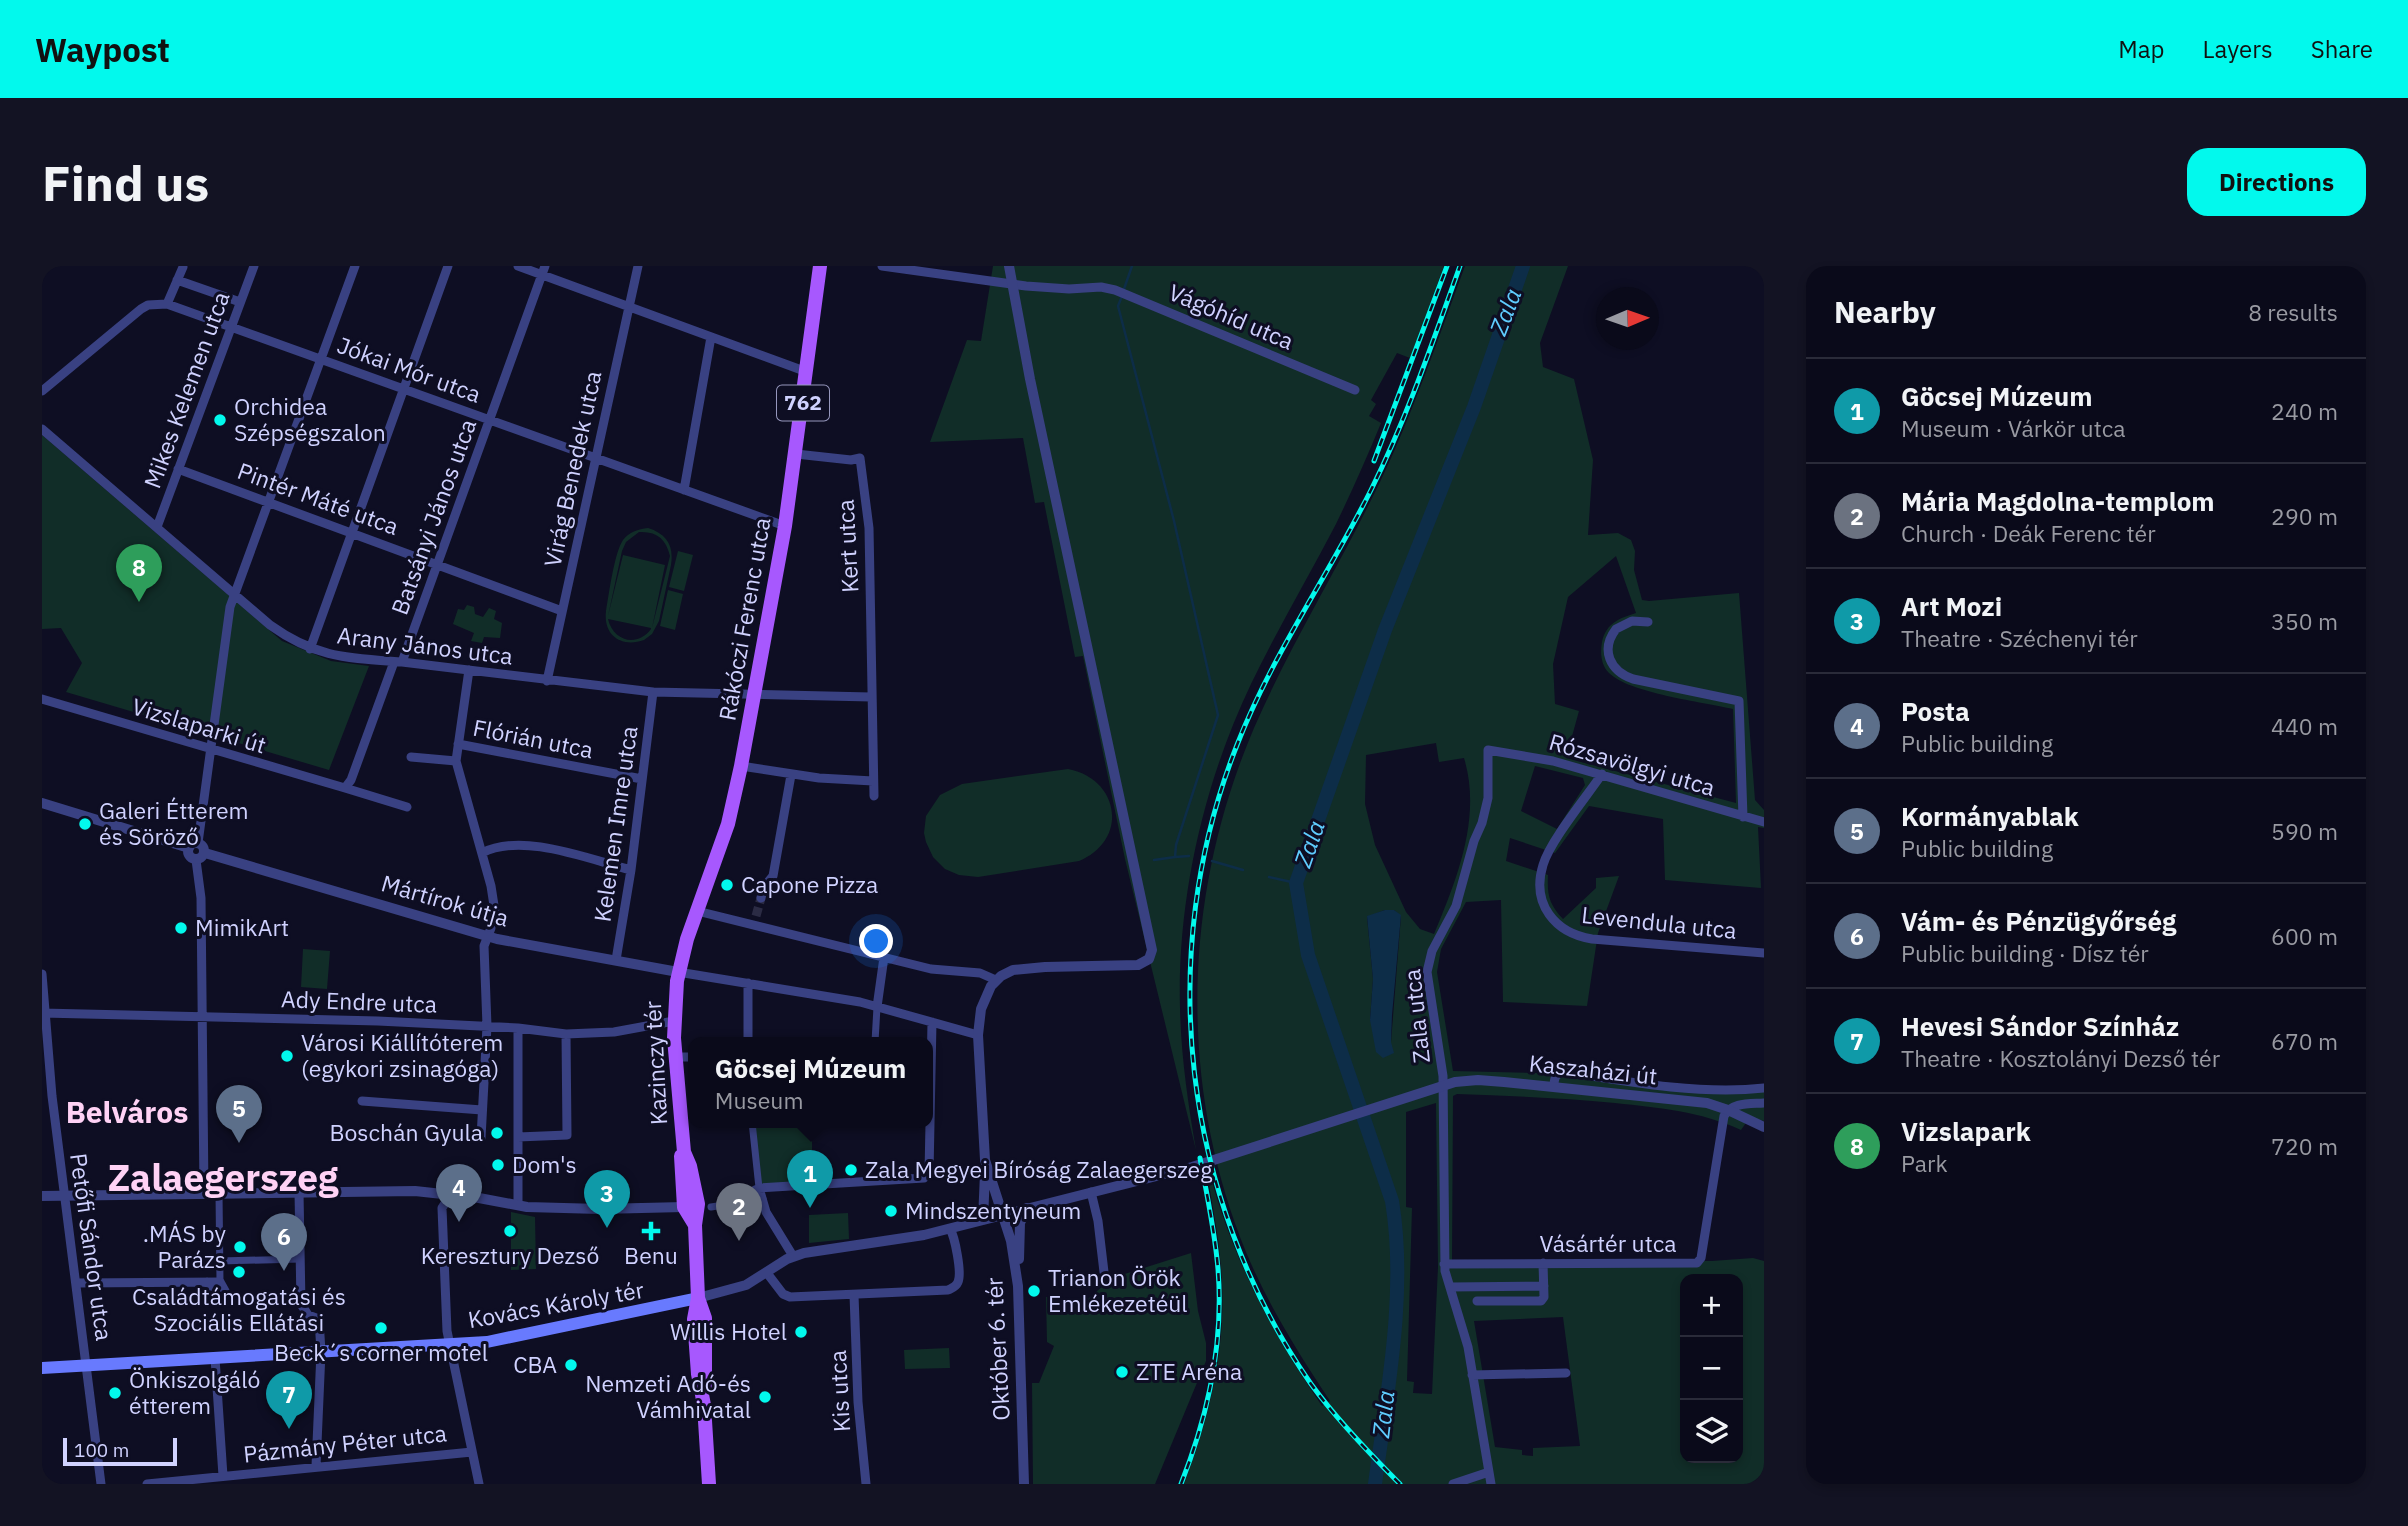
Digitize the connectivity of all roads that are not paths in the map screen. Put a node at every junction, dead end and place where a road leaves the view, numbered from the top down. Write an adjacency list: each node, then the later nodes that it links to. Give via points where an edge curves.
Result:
1 (183, 266): 11 (street)
2 (254, 266): 13 (street, Mikes Kelemen utca)
3 (355, 266): 18 (street)
4 (448, 266): 20 (street)
5 (518, 266): 10 (street)
6 (638, 266): 15 (street, Virág Benedek utca)
7 (820, 266): 19 (main road, Rákóczi Ferenc utca / 762)
8 (882, 266): 12 (street, Vágóhíd utca)
9 (1009, 266): 12 (street)
10 (543, 270): 15 (street); 23 (street, Batsányi János utca)
11 (177, 280): 13 (street); 14 (street)
12 (1012, 285): 21 (street, Vágóhíd utca, via 1101,287 1122,293); 74 (street, via 1152,943 1149,959 1138,965 1025,967)
13 (240, 302): 16 (street, Mikes Kelemen utca)
14 (167, 304): 16 (street, Jókai Mór utca); 22 (street, via 148,304)
15 (629, 307): 17 (street); 26 (street, Virág Benedek utca)
16 (231, 327): 18 (street, Jókai Mór utca); 27 (street, Mikes Kelemen utca)
17 (711, 337): 19 (street); 28 (street)
18 (321, 359): 20 (street, Jókai Mór utca); 29 (street)
19 (807, 372): 25 (main road, Rákóczi Ferenc utca / 762)
20 (405, 389): 23 (street, Jókai Mór utca); 32 (street)
21 (1355, 390)
22 (42, 391)
23 (489, 420): 26 (street, Jókai Mór utca); 33 (street, Batsányi János utca)
24 (42, 429): 31 (street, Arany János utca)
25 (796, 454): 30 (main road, Rákóczi Ferenc utca / 762); 43 (street, Kert utca, via 860,458 869,528)
26 (596, 458): 28 (street, Jókai Mór utca); 35 (street, Virág Benedek utca)
27 (178, 469): 29 (street, Pintér Máté utca); 31 (street, Mikes Kelemen utca)
28 (684, 490): 30 (street, Jókai Mór utca)
29 (269, 501): 32 (street, Pintér Máté utca); 34 (street)
30 (785, 526): 42 (main road, Rákóczi Ferenc utca / 762)
31 (157, 527): 34 (street, Arany János utca)
32 (351, 532): 33 (street, Pintér Máté utca); 37 (street)
33 (437, 563): 35 (street, Pintér Máté utca); 38 (street, Batsányi János utca)
34 (235, 594): 37 (street, Arany János utca, via 270,625); 46 (street)
35 (562, 611): 40 (street, Virág Benedek utca)
36 (1648, 622): 59 (street, via 1625,623 1612,634 1607,653 1610,662 1633,679 1739,701)
37 (310, 649): 38 (street, Arany János utca, via 347,659)
38 (398, 662): 39 (street, Arany János utca); 55 (street)
39 (469, 670): 40 (street, Arany János utca); 45 (street)
40 (547, 681): 41 (street, Arany János utca)
41 (653, 692): 42 (street, Arany János utca); 53 (street, Kelemen Imre utca)
42 (756, 694): 43 (street); 50 (main road, Rákóczi Ferenc utca / 762)
43 (871, 697): 54 (street, Kert utca)
44 (42, 699): 46 (street, Vizslaparki út)
45 (458, 744): 49 (street); 53 (street, Flórián utca)
46 (211, 749): 55 (street, Vizslaparki út); 61 (street)
47 (1488, 750): 51 (street, Rózsavölgyi utca); 90 (street, Zala utca, via 1488,798 1482,823 1427,972)
48 (411, 757): 49 (street)
49 (456, 761): 62 (street)
50 (741, 766): 52 (street); 66 (main road, Rákóczi Ferenc utca / 762, via 722,843)
51 (1602, 774): 59 (street, Rózsavölgyi utca); 69 (street, Levendula utca, via 1543,863 1541,891 1554,921 1567,932 1592,939)
52 (792, 775): 54 (street); 65 (street, via 774,873)
53 (642, 779): 64 (street, Kelemen Imre utca)
54 (873, 781): 56 (street, Kert utca)
55 (345, 788): 58 (street, Vizslaparki út)
56 (874, 796)
57 (42, 803): 61 (street)
58 (407, 807)
59 (1743, 817): 60 (street, Rózsavölgyi utca)
60 (1764, 822)
61 (194, 845): 63 (street, via 203,846)
62 (483, 852): 64 (street, via 508,844 528,844); 67 (street)
63 (200, 857): 68 (street, Mártírok útja); 78 (street)
64 (631, 870): 71 (street, Kelemen Imre utca)
65 (761, 898)
66 (697, 911): 70 (street, via 755,920); 72 (main road, Rákóczi Ferenc utca / 762)
67 (495, 912)
68 (489, 932): 71 (street, Mártírok útja); 81 (street, via 484,946)
69 (1764, 953)
70 (884, 957): 74 (street, via 940,970 980,973); 76 (street)
71 (616, 960): 72 (street, Mártírok útja)
72 (678, 972): 75 (street); 79 (main road, Kazinczy tér / 762)
73 (42, 974): 77 (street, Petőfi Sándor utca)
74 (996, 980): 84 (street, via 983,1001)
75 (748, 983): 76 (street); 85 (street)
76 (877, 1007): 80 (street); 86 (street)
77 (43, 1013): 78 (street, Ady Endre utca); 93 (street, Petőfi Sándor utca)
78 (203, 1017): 81 (street, Ady Endre utca); 108 (street)
79 (674, 1021): 83 (street, Ady Endre utca, via 614,1032); 89 (main road, Kazinczy tér / 762)
80 (932, 1023): 84 (street); 87 (street)
81 (487, 1026): 82 (street, Ady Endre utca); 96 (street)
82 (518, 1028): 83 (street, Ady Endre utca); 101 (street)
83 (566, 1034): 101 (street, via 567,1135)
84 (978, 1035): 104 (street)
85 (748, 1037)
86 (875, 1037)
87 (931, 1037)
88 (688, 1057): 89 (street)
89 (676, 1058): 103 (main road, Kazinczy tér / 762)
90 (1443, 1084): 91 (street, Kaszaházi út, via 1478,1080); 107 (street, Kaszaházi út, via 1201,1165); 126 (street, Zala utca)
91 (1554, 1086): 92 (street, via 1555,1077 1566,1072 1722,1090); 97 (street, Kaszaházi út, via 1690,1101)
92 (1764, 1088)
93 (47, 1097): 110 (street, Petőfi Sándor utca)
94 (362, 1101): 96 (street)
95 (1764, 1103): 97 (street)
96 (482, 1110): 102 (street)
97 (1728, 1110): 98 (street, Kaszaházi út); 125 (street, Vásártér utca, via 1699,1262)
98 (1764, 1127)
99 (752, 1128): 105 (street)
100 (929, 1128): 105 (street, via 929,1173 924,1178)
101 (518, 1137): 114 (street)
102 (481, 1138)
103 (684, 1152): 115 (main road, Kazinczy tér / 762); 120 (main road, Kazinczy tér / 762, via 696,1190)
104 (985, 1160): 118 (street, Október 6. tér); 119 (street)
105 (757, 1189): 113 (street)
106 (299, 1192): 109 (street); 111 (street); 123 (street)
107 (1091, 1192): 117 (street, Kaszaházi út); 127 (street)
108 (204, 1193): 109 (street); 110 (street)
109 (219, 1193): 124 (street)
110 (64, 1195): 112 (street); 131 (street, Petőfi Sándor utca)
111 (451, 1195): 114 (street); 140 (street, via 442,1208)
112 (42, 1196)
113 (762, 1199): 116 (street); 122 (street)
114 (518, 1205): 115 (street)
115 (684, 1207): 120 (main road, Kazinczy tér)
116 (711, 1207)
117 (1027, 1208): 118 (street, Kaszaházi út); 132 (street, via 1020,1227)
118 (1002, 1215): 119 (street, Kaszaházi út); 132 (street, Október 6. tér)
119 (983, 1220): 121 (street, Kaszaházi út)
120 (695, 1225): 137 (main road, Kazinczy tér / 762)
121 (950, 1229): 122 (street, Kaszaházi út); 136 (street, via 958,1275 953,1288)
122 (793, 1256): 128 (street)
123 (300, 1259): 124 (street); 141 (street, via 302,1307 318,1319)
124 (220, 1261): 130 (street)
125 (1544, 1263): 126 (street, Vásártér utca); 133 (street)
126 (1444, 1264): 134 (street, Zala utca)
127 (1104, 1272)
128 (766, 1273): 136 (street, via 790,1297); 137 (street, via 736,1289)
129 (207, 1282): 130 (street); 130 (street, via 219,1299 225,1291); 131 (street)
130 (220, 1282)
131 (77, 1283): 143 (street, Petőfi Sándor utca)
132 (1018, 1286): 157 (street, Október 6. tér)
133 (1544, 1286): 135 (street); 135 (street, via 1541,1301 1479,1301)
134 (1450, 1287): 135 (street); 146 (street, Zala utca)
135 (1478, 1287)
136 (854, 1295): 156 (street, Kis utca)
137 (698, 1298): 138 (main road, Kovács Károly tér); 139 (main road, 762); 147 (main road, 762, via 706,1334)
138 (670, 1305): 139 (main road, Kovács Károly tér); 140 (main road, Kovács Károly tér, via 503,1340)
139 (693, 1316): 147 (main road, 762)
140 (449, 1345): 141 (main road, Kovács Károly tér); 148 (street)
141 (321, 1352): 142 (main road, Kovács Károly tér); 149 (street)
142 (215, 1358): 143 (main road, Kovács Károly tér); 151 (street, Pázmány Péter utca)
143 (87, 1365): 144 (main road, Kovács Károly tér); 152 (street, Petőfi Sándor utca)
144 (42, 1368)
145 (1566, 1373): 146 (street)
146 (1472, 1375): 150 (street, Zala utca)
147 (704, 1405): 155 (main road, 762)
148 (472, 1452): 149 (street, Pázmány Péter utca); 154 (street)
149 (316, 1466): 151 (street, Pázmány Péter utca)
150 (1489, 1472): 158 (street); 159 (street, Zala utca)
151 (223, 1476): 153 (street, Pázmány Péter utca)
152 (101, 1484)
153 (147, 1484)
154 (480, 1484)
155 (709, 1484)
156 (866, 1484)
157 (1024, 1484)
158 (1453, 1484)
159 (1491, 1484)

